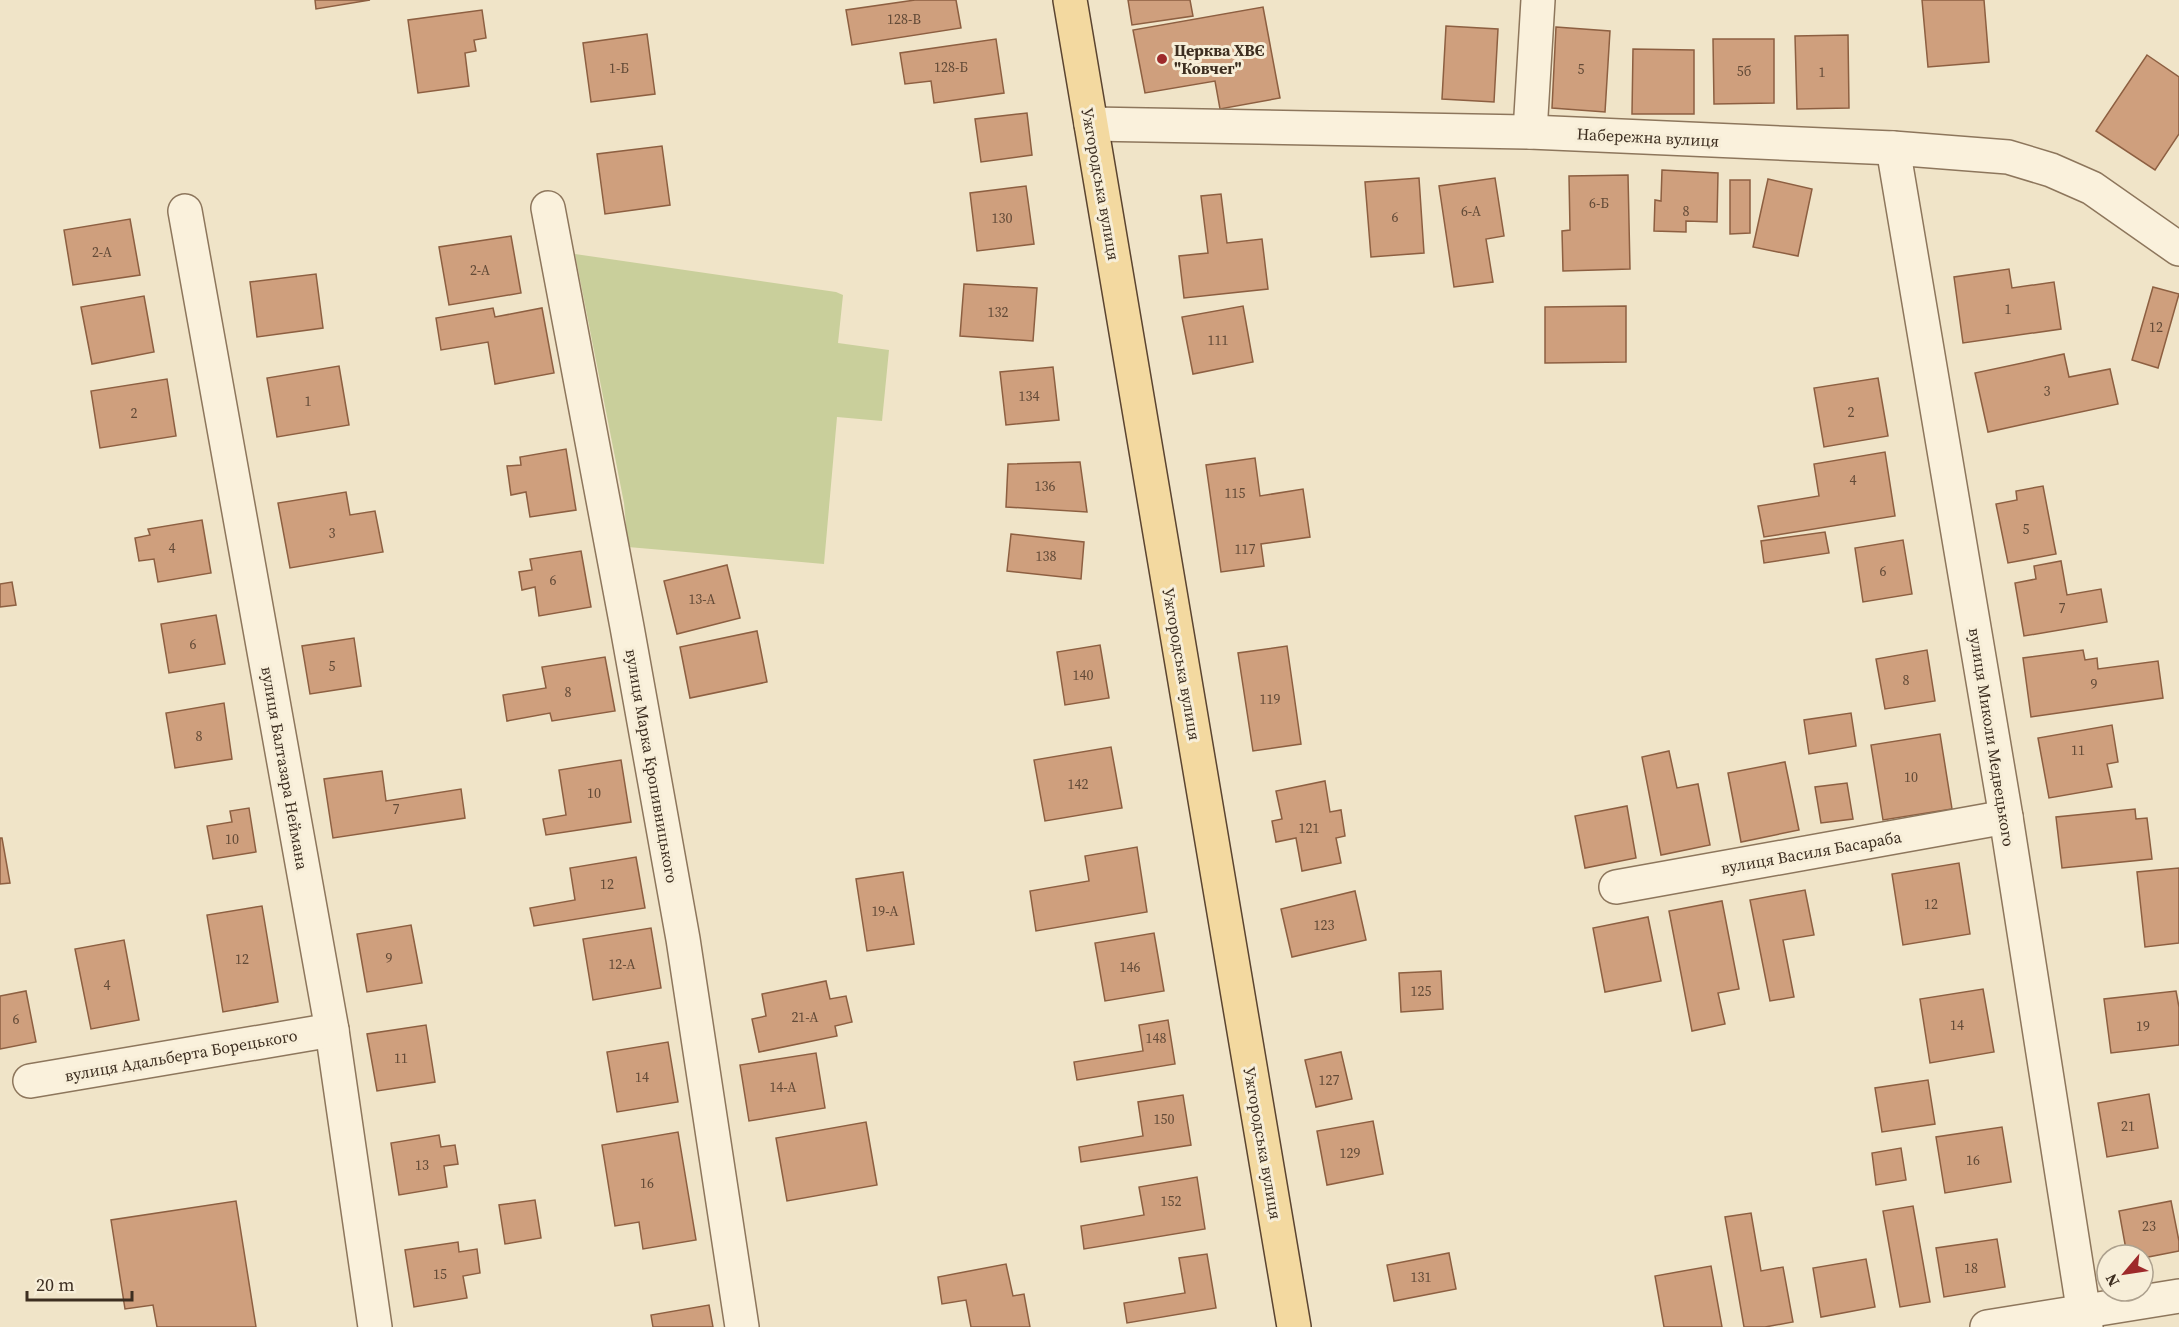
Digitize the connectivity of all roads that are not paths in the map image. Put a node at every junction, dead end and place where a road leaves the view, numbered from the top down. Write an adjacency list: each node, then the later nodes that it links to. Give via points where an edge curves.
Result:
1 (1070, 0): 3 (main road, Ужгородська вулиця)
2 (1538, 0): 4 (street)
3 (1091, 124): 4 (street, Набережна вулиця); 17 (main road, Ужгородська вулиця)
4 (1530, 132): 5 (street, Набережна вулиця)
5 (1893, 148): 8 (street, Набережна вулиця, via 2008,157 2051,170 2092,188); 9 (street, вулиця Миколи Медвецького)
6 (548, 208): 16 (street, вулиця Марка Кропивницького, via 681,928)
7 (185, 211): 11 (street, вулиця Балтазара Неймана)
8 (2179, 249)
9 (2006, 817): 10 (street, вулиця Василя Басараба); 14 (street, вулиця Миколи Медвецького)
10 (1616, 887)
11 (332, 1030): 12 (street, вулиця Адальберта Борецького); 15 (street, вулиця Балтазара Неймана)
12 (30, 1081)
13 (2179, 1296): 14 (street)
14 (2084, 1319): 18 (street)
15 (375, 1327)
16 (741, 1327)
17 (1294, 1327)
18 (1987, 1327)

